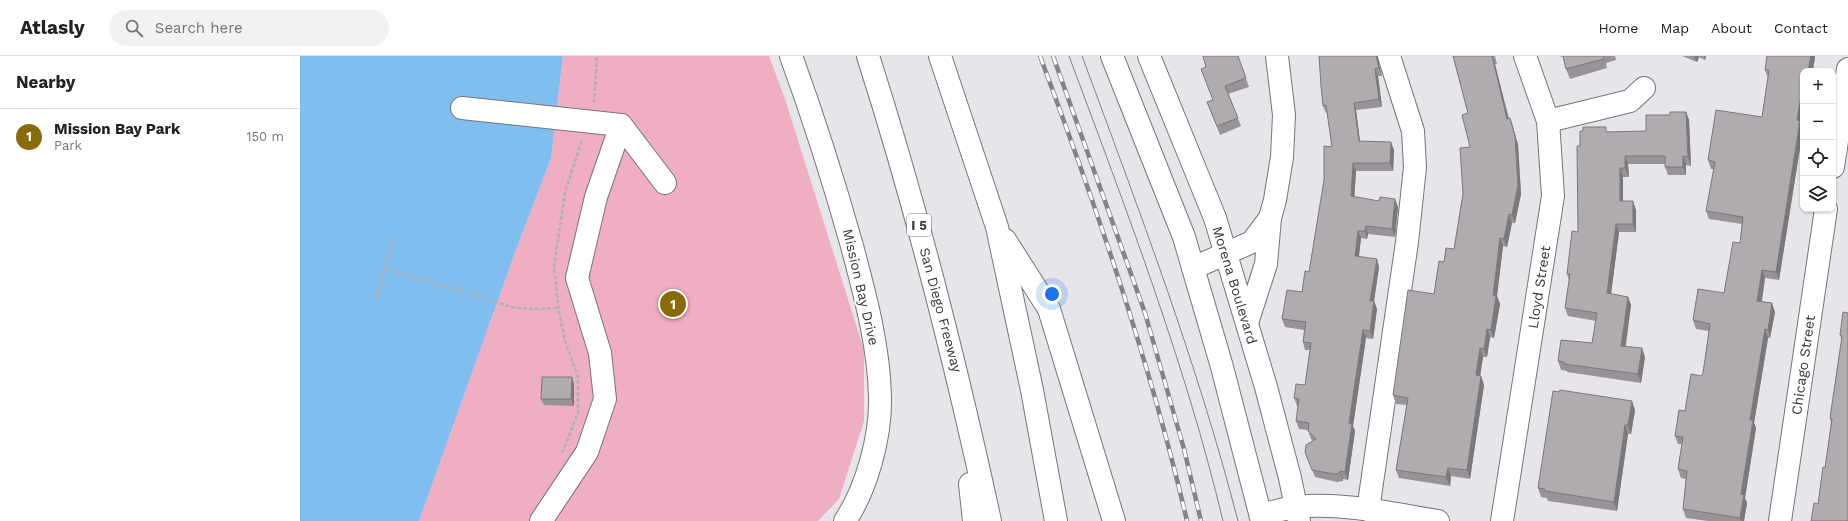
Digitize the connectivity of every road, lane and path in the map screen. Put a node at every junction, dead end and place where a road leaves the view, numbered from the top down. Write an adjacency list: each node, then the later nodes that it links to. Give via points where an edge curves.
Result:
1 (791, 56): 31 (main road, Mission Bay Drive, via 834,182 876,346 880,397 878,430 864,482)
2 (868, 56): 26 (main road, San Diego Freeway / I 5, via 922,238)
3 (940, 56): 18 (main road)
4 (1112, 56): 22 (main road, via 1184,237)
5 (1149, 56): 20 (main road, Morena Boulevard, via 1215,218)
6 (1277, 56): 17 (main road, via 1284,115 1279,178)
7 (1389, 56): 27 (main road, via 1413,131 1415,167 1407,242)
8 (1525, 56): 12 (main road, Lloyd Street)
9 (1848, 69): 14 (main road)
10 (1644, 88): 12 (main road, via 1630,101)
11 (462, 108): 13 (main road)
12 (1548, 120): 37 (main road, Lloyd Street, via 1553,196)
13 (621, 125): 15 (main road); 30 (main road, via 596,197 578,278 600,353 605,399 587,452)
14 (1836, 147)
15 (665, 183)
16 (1826, 212): 38 (main road, Chicago Street)
17 (1270, 218): 20 (main road, via 1252,242); 25 (main road, via 1266,264)
18 (997, 227): 34 (main road, via 1032,390); 35 (main road, via 1049,309)
19 (394, 238): 21 (path)
20 (1225, 255): 22 (main road); 25 (main road, Morena Boulevard)
21 (385, 268): 23 (path); 24 (path, via 512,307)
22 (1193, 268): 29 (main road)
23 (376, 299)
24 (558, 308)
25 (1246, 323): 28 (main road, Morena Boulevard, via 1266,388)
26 (963, 395): 32 (main road); 33 (main road, San Diego Freeway / I 5)
27 (1368, 510): 28 (main road, via 1320,506); 36 (main road)
28 (1297, 514): 29 (main road)
29 (1261, 518)
30 (541, 521)
31 (845, 521)
32 (974, 521)
33 (990, 521)
34 (1056, 521)
35 (1114, 521)
36 (1438, 521)
37 (1502, 521)
38 (1780, 521)

